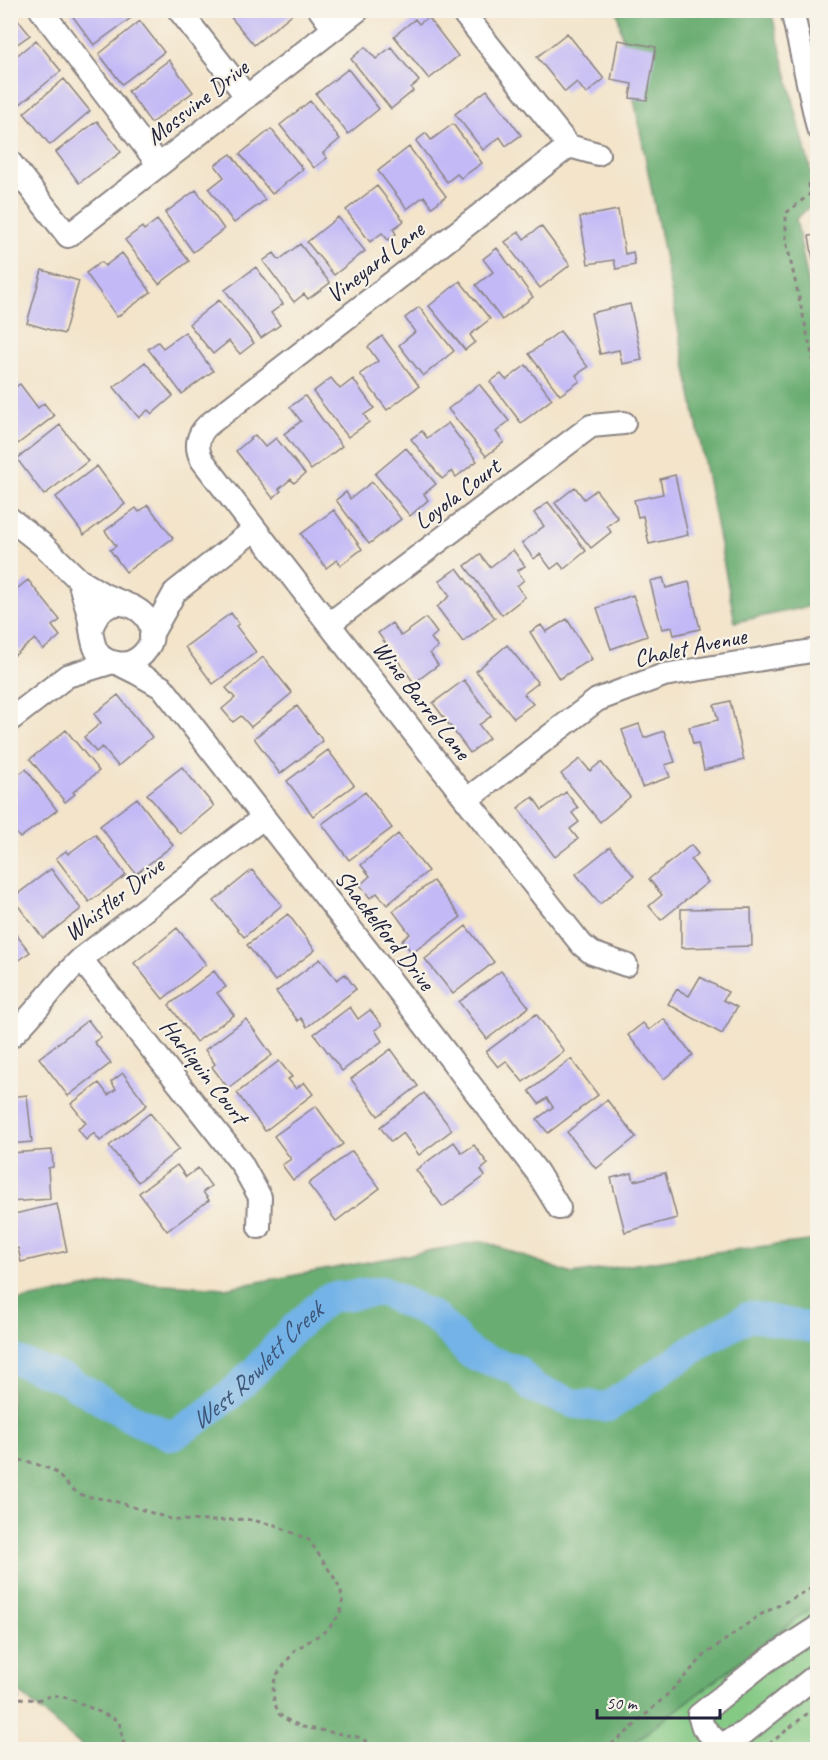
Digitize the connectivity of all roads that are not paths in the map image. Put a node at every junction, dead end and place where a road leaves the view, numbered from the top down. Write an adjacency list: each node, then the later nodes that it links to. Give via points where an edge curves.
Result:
1 (41, 10): 13 (street)
2 (179, 10): 8 (street)
3 (320, 10): 7 (street)
4 (358, 10): 7 (street, Mossvine Drive)
5 (461, 10): 10 (street)
6 (792, 10): 9 (street)
7 (334, 29): 8 (street, Mossvine Drive)
8 (247, 98): 13 (street, Mossvine Drive)
9 (818, 128)
10 (569, 146): 11 (street); 15 (street, Vineyard Lane, via 208,425)
11 (598, 154)
12 (10, 162): 13 (street, Mossvine Drive, via 68,236)
13 (159, 165)
14 (624, 423): 21 (street, Loyola Court, via 591,426)
15 (197, 444): 17 (street, Wine Barrel Lane, via 202,460)
16 (10, 519): 18 (street)
17 (255, 529): 19 (street); 21 (street, Wine Barrel Lane)
18 (79, 580): 20 (street); 22 (street)
19 (175, 592): 20 (street); 23 (street)
20 (127, 605): 22 (street, via 104,609); 23 (street, via 145,616)
21 (329, 624): 29 (street, Wine Barrel Lane)
22 (91, 632): 25 (street, via 97,651); 26 (street)
23 (151, 636): 25 (street, via 146,651 139,657); 27 (street, Shackelford Drive)
24 (812, 651): 29 (street, Chalet Avenue, via 664,675 597,700)
25 (115, 663): 26 (street); 27 (street, Shackelford Drive)
26 (67, 676): 28 (street)
27 (163, 688): 30 (street, Shackelford Drive)
28 (10, 720)
29 (466, 800): 32 (street, Wine Barrel Lane, via 582,945 592,953)
30 (264, 817): 31 (street, Whistler Drive); 34 (street, Shackelford Drive, via 537,1172)
31 (81, 959): 33 (street, Whistler Drive); 35 (street, Harliquin Court, via 241,1163 260,1197)
32 (626, 965)
33 (10, 1037)
34 (559, 1208)
35 (259, 1227)
36 (818, 1627): 37 (street, via 766,1661 699,1715 703,1727 720,1745 744,1733)
37 (818, 1674)

